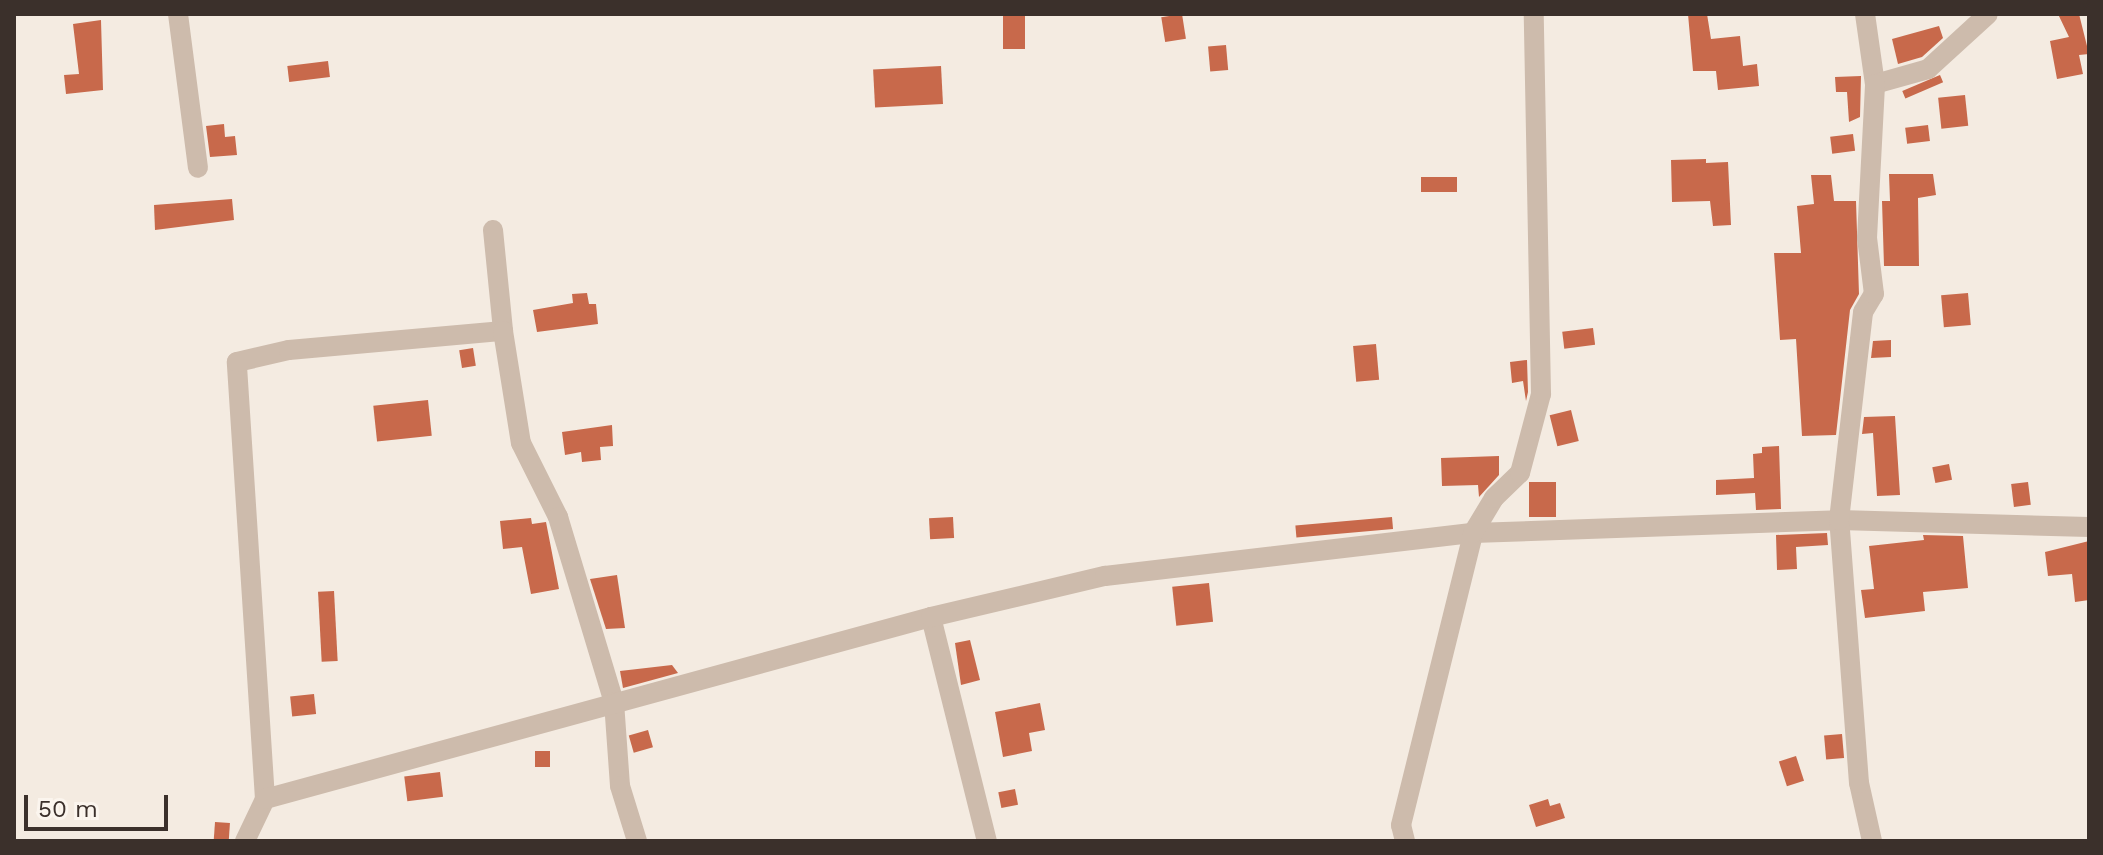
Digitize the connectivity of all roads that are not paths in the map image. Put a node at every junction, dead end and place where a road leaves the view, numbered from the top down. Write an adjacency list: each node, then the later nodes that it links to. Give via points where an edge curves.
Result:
1 (178, 14): 6 (street)
2 (1534, 14): 11 (street, via 1541,394 1520,473 1494,498)
3 (1865, 14): 5 (street)
4 (1988, 14): 5 (street, via 1928,69)
5 (1875, 84): 9 (street, via 1867,238 1874,294 1863,312)
6 (198, 168)
7 (493, 230): 8 (street)
8 (503, 331): 13 (street, via 521,443 558,517); 14 (street, via 289,350 237,362)
9 (1839, 520): 10 (street); 11 (street); 19 (street, via 1859,783)
10 (2089, 527)
11 (1473, 533): 12 (street, via 1105,576); 18 (street, via 1401,825)
12 (931, 617): 13 (street); 17 (street)
13 (614, 702): 14 (street); 16 (street, via 620,786)
14 (265, 799): 15 (street)
15 (245, 841)
16 (637, 841)
17 (987, 841)
18 (1405, 841)
19 (1872, 841)

